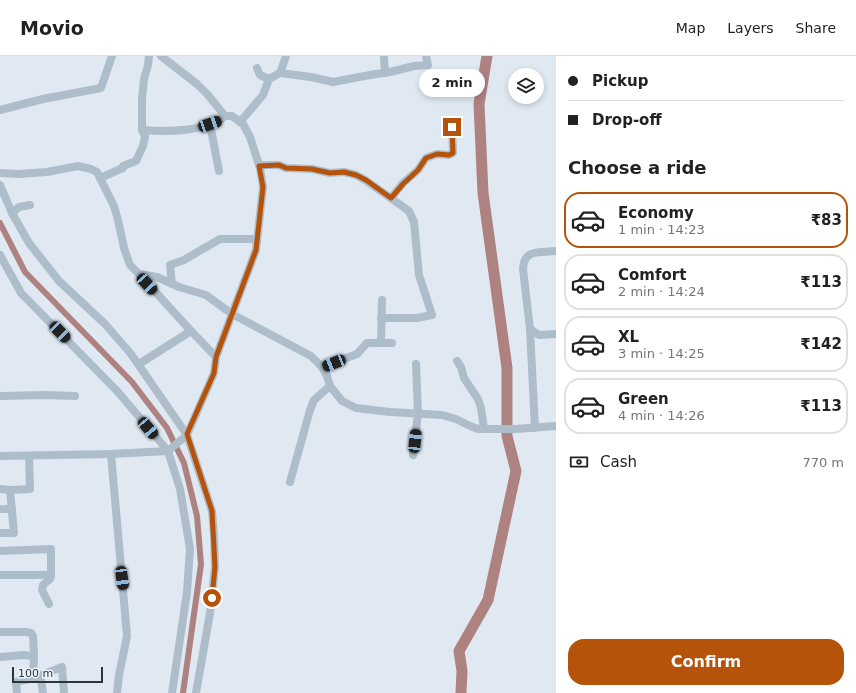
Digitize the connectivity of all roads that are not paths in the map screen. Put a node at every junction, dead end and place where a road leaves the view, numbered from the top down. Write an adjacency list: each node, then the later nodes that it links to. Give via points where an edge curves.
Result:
1 (112, 56): 11 (street, via 101,88)
2 (149, 56): 16 (street, via 144,80)
3 (161, 56): 12 (street, via 197,84)
4 (286, 56): 9 (street)
5 (384, 56): 8 (street)
6 (426, 56): 8 (street, via 428,66)
7 (256, 68): 10 (street, via 260,75)
8 (385, 72): 9 (street, via 333,82)
9 (280, 73): 10 (street)
10 (269, 79): 13 (street, via 263,95)
11 (0, 110)
12 (225, 116): 13 (street, via 232,116); 14 (street)
13 (240, 122): 17 (street, via 250,137)
14 (210, 124): 16 (street, via 167,132); 18 (street)
15 (452, 127): 22 (street, via 453,153 426,158)
16 (142, 130): 20 (street, via 145,136 136,161)
17 (259, 166): 22 (street, via 279,165 330,173 344,172 366,180); 25 (street, via 263,187)
18 (220, 171)
19 (0, 173): 20 (street, via 47,172 78,166 97,172)
20 (100, 178): 28 (street, via 116,213 130,265)
21 (0, 185): 24 (street)
22 (391, 198): 32 (street, via 412,216 416,232 418,275 432,315 417,318)
23 (30, 205): 24 (street, via 19,207)
24 (12, 213): 40 (street, via 29,244 59,281 105,324)
25 (257, 242): 29 (street, via 253,239 220,239 184,260 170,265); 31 (street)
26 (556, 251): 33 (street, via 530,254 524,260)
27 (0, 255): 51 (street, via 21,293 118,392)
28 (139, 274): 29 (street, via 158,277); 34 (street)
29 (172, 284): 31 (street, via 206,295)
30 (382, 300): 32 (street)
31 (232, 314): 38 (street); 42 (street, via 311,356)
32 (381, 318): 36 (street)
33 (530, 329): 35 (street, via 539,335); 48 (street)
34 (191, 331): 38 (street); 40 (street)
35 (556, 334)
36 (381, 343): 37 (street); 42 (street, via 367,343 357,354)
37 (392, 343)
38 (216, 357): 50 (street, via 214,373)
39 (457, 361): 49 (street, via 464,378 478,399)
40 (139, 364): 50 (street)
41 (416, 364): 46 (street)
42 (322, 367): 43 (street)
43 (330, 386): 46 (street, via 342,401 356,408); 56 (street, via 314,400)
44 (0, 396): 45 (street)
45 (75, 396)
46 (419, 414): 49 (street, via 442,415); 53 (street)
47 (556, 426): 48 (street)
48 (535, 428): 49 (street)
49 (484, 430)
50 (184, 437): 51 (street); 75 (street, via 212,511 214,535 215,567 210,613)
51 (170, 450): 52 (street); 74 (street, via 190,549 187,592)
52 (111, 454): 55 (street); 73 (street, via 127,636)
53 (413, 455)
54 (0, 456): 55 (street)
55 (29, 456): 58 (street, via 30,489)
56 (290, 482)
57 (0, 489): 58 (street)
58 (10, 490): 60 (street)
59 (0, 509): 60 (street)
60 (12, 509): 61 (street, via 14,533)
61 (0, 533)
62 (0, 551): 63 (street, via 51,550)
63 (51, 575): 64 (street); 65 (street, via 42,590)
64 (0, 576)
65 (49, 604)
66 (0, 632): 67 (street, via 31,633)
67 (34, 656): 68 (street); 69 (street)
68 (0, 657)
69 (33, 678): 70 (street, via 16,682); 71 (street, via 41,679); 72 (street, via 62,667)
70 (17, 693)
71 (43, 693)
72 (64, 693)
73 (117, 693)
74 (172, 693)
75 (196, 693)

